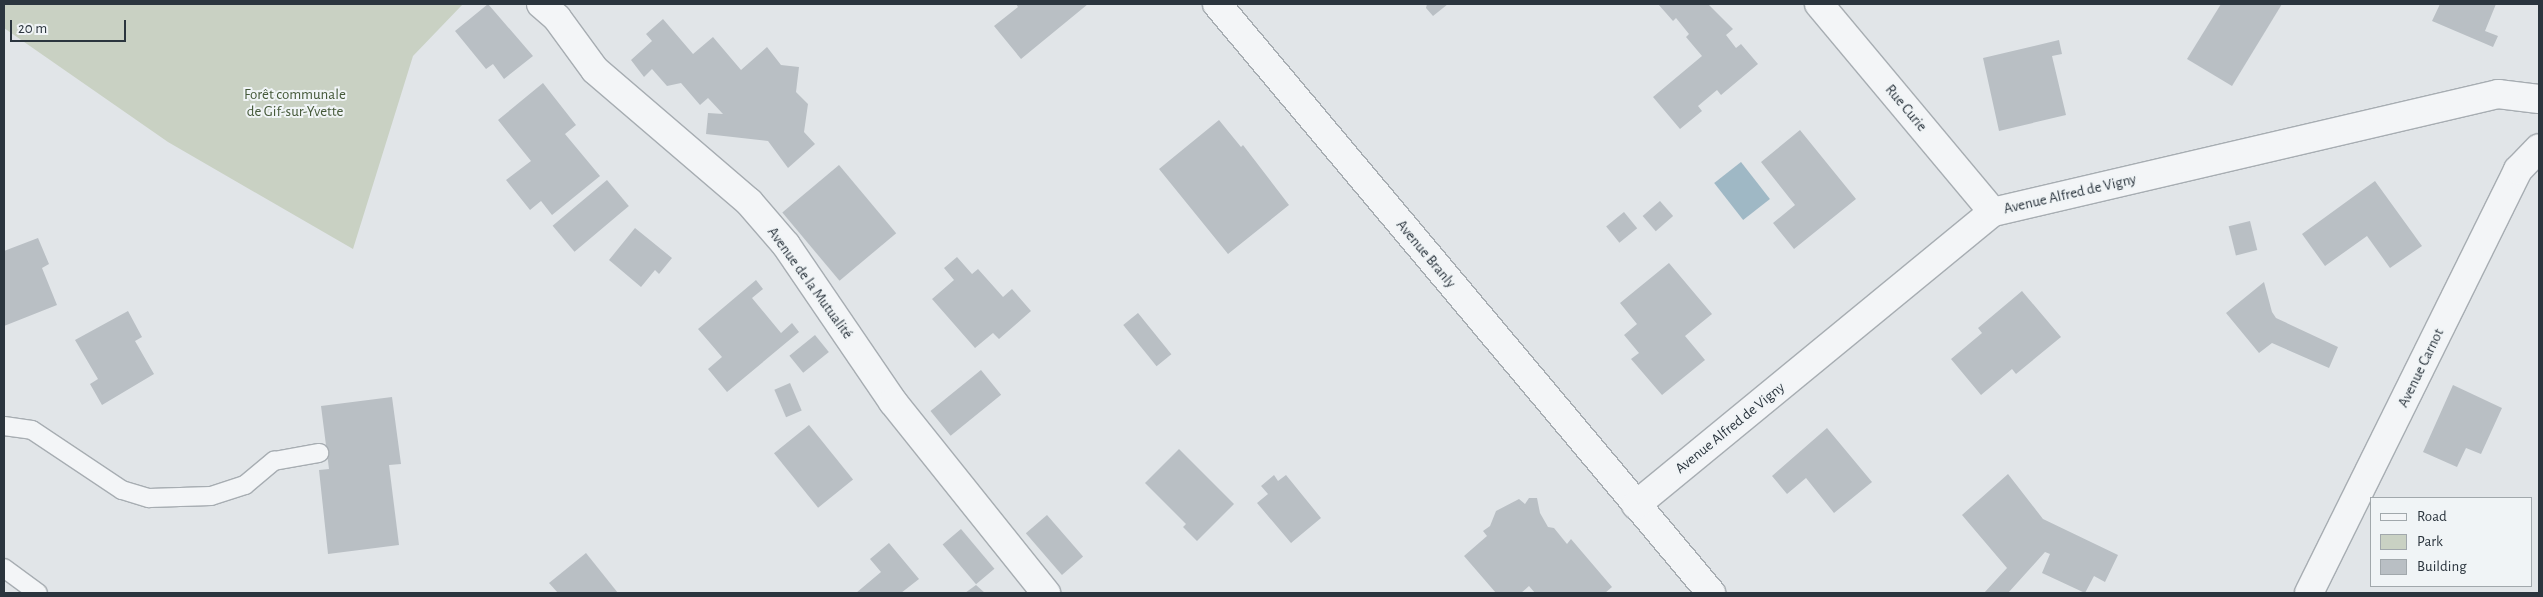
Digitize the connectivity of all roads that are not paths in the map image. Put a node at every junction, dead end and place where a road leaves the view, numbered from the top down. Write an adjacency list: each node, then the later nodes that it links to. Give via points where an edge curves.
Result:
1 (540, 4): 12 (street, Avenue de la Mutualité, via 557,18 595,70 748,202 786,245 893,402)
2 (1217, 4): 9 (street, Avenue Branly)
3 (1819, 4): 6 (street, Rue Curie)
4 (2539, 99): 6 (street, Avenue Alfred de Vigny, via 2498,94)
5 (2539, 148): 14 (street, Avenue Carnot, via 2518,170)
6 (1993, 212): 9 (street, Avenue Alfred de Vigny)
7 (4, 426): 8 (lane, via 32,430 122,490 149,498 211,496 245,485 274,461)
8 (319, 454)
9 (1636, 505): 13 (street, Avenue Branly)
10 (4, 568): 11 (lane)
11 (38, 593)
12 (1046, 593)
13 (1711, 593)
14 (2309, 593)

